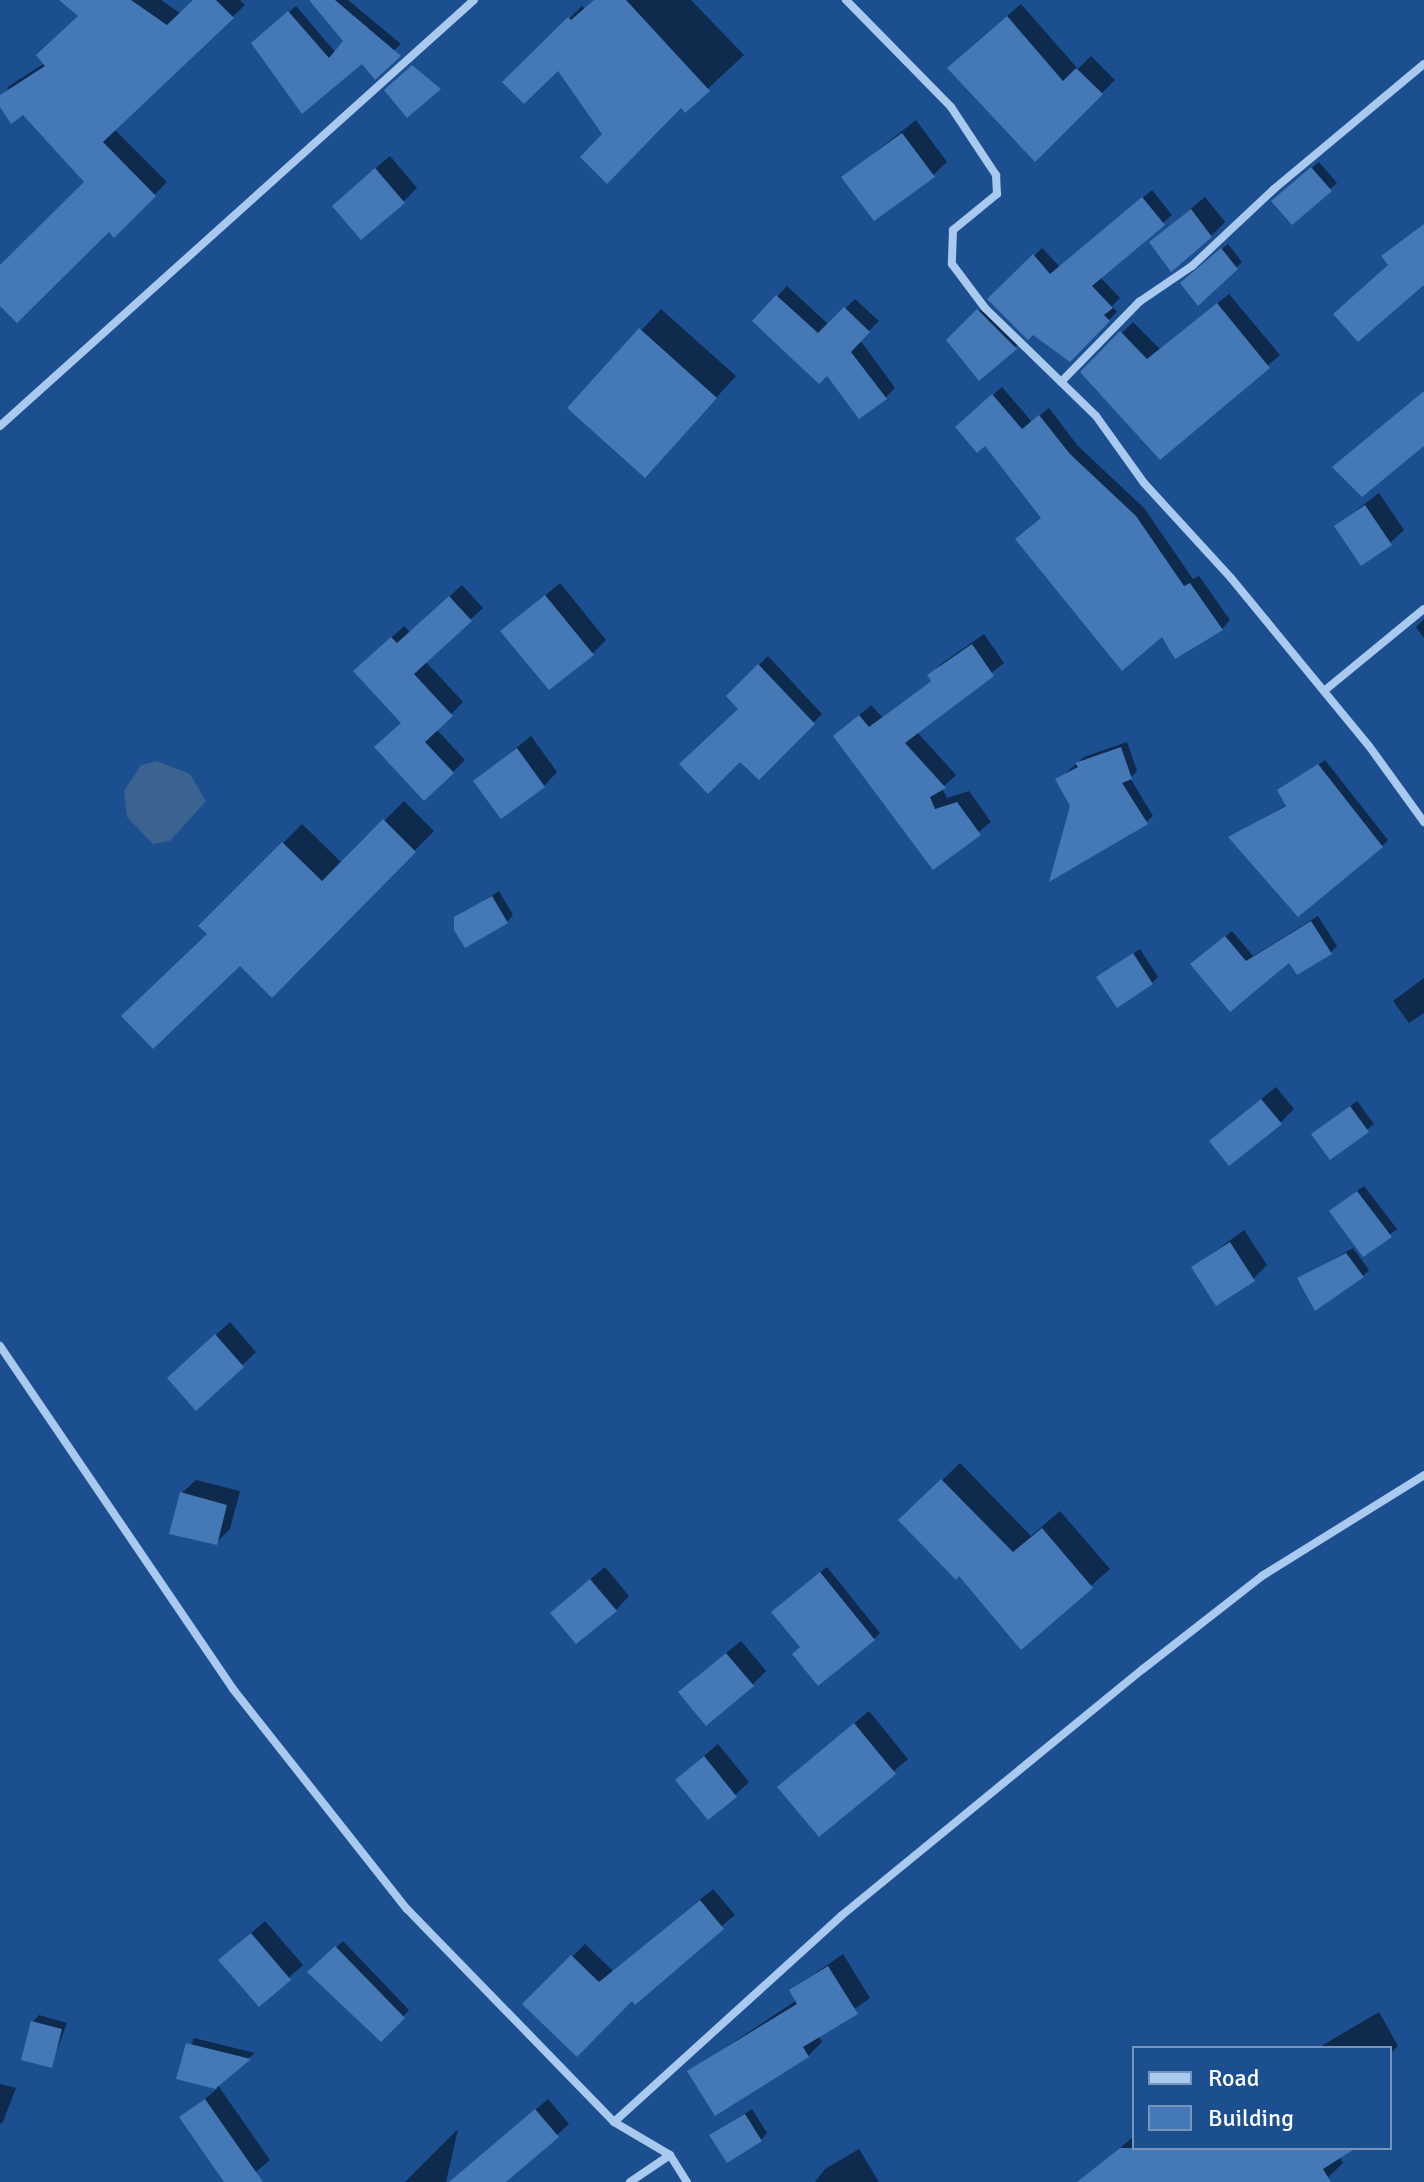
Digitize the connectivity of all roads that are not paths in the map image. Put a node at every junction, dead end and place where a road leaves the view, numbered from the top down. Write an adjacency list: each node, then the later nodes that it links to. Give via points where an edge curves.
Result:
1 (474, 0): 5 (street)
2 (846, 0): 4 (street, via 951,107 996,175 997,194 953,230 952,264 985,308)
3 (1424, 64): 4 (street, via 1274,189 1192,266 1139,302)
4 (1061, 382): 7 (street, via 1096,416 1144,483)
5 (0, 426)
6 (1424, 609): 7 (street)
7 (1324, 691): 8 (street)
8 (1424, 822)
9 (0, 1346): 11 (street, via 233,1689 281,1750 407,1909)
10 (1424, 1475): 11 (street, via 1304,1547 1175,1643 841,1916)
11 (614, 2122): 12 (street)
12 (670, 2155): 13 (street); 14 (street)
13 (630, 2182)
14 (687, 2182)

